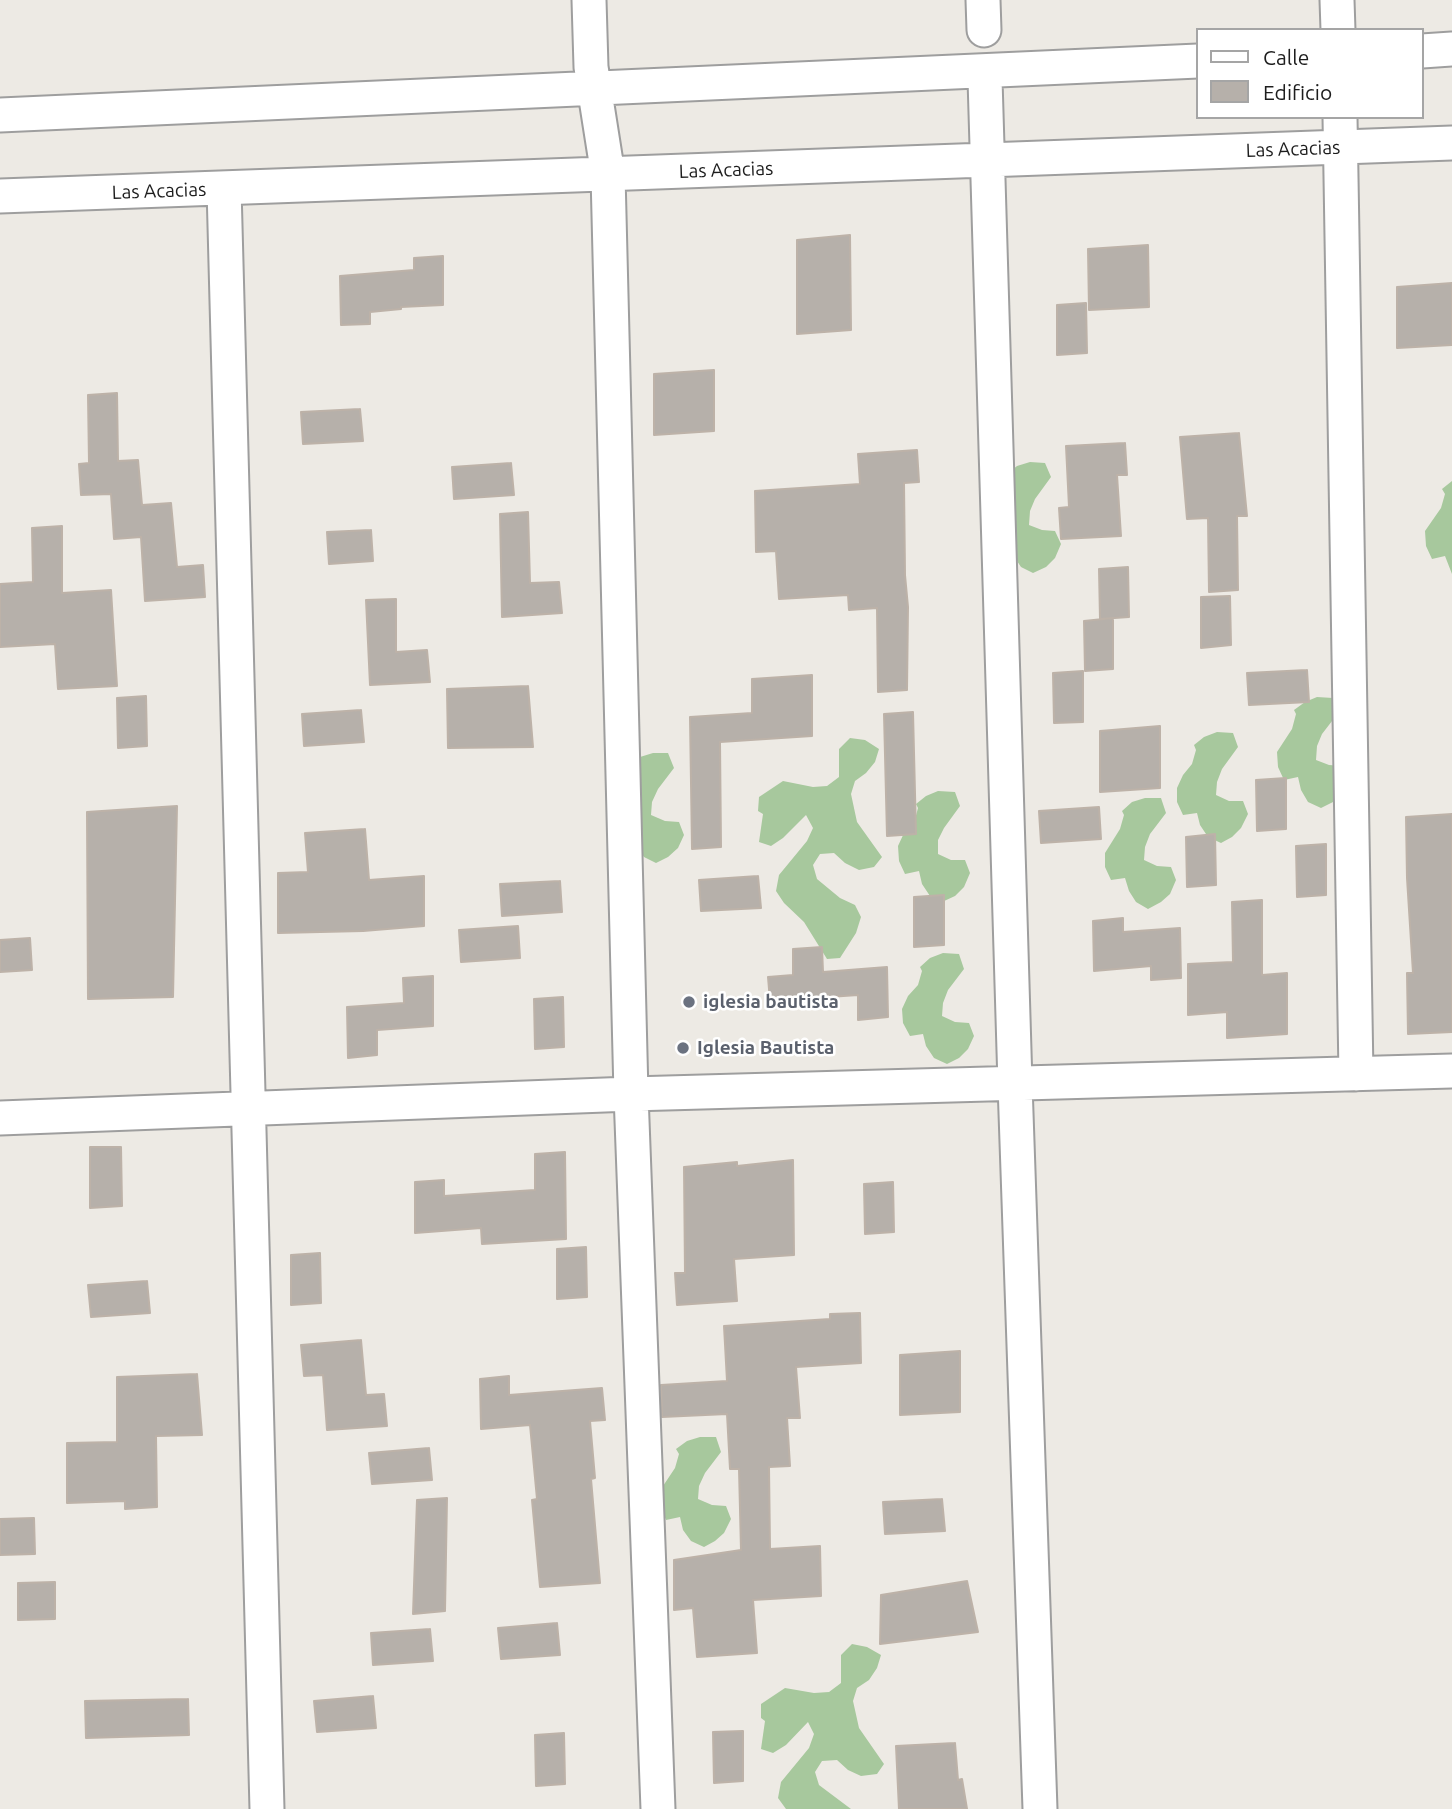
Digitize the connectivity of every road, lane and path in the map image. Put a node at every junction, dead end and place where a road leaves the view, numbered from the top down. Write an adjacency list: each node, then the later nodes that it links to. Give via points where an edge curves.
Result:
1 (589, 0): 8 (street)
2 (1337, 0): 3 (street)
3 (1338, 28)
4 (1452, 49): 5 (street)
5 (1424, 51)
6 (1196, 61): 8 (street)
7 (985, 79): 12 (street)
8 (595, 88): 9 (street); 13 (street)
9 (0, 115)
10 (1341, 132): 11 (street, Las Acacias); 12 (street, Las Acacias); 17 (street)
11 (1452, 143)
12 (988, 160): 13 (street, Las Acacias); 18 (street)
13 (608, 175): 14 (street, Las Acacias); 19 (street)
14 (225, 188): 15 (street, Las Acacias); 20 (street)
15 (0, 196)
16 (1452, 1071): 17 (street)
17 (1356, 1074): 18 (street)
18 (1014, 1084): 19 (street); 24 (street)
19 (631, 1094): 20 (street); 23 (street)
20 (249, 1109): 21 (street); 22 (street)
21 (0, 1118)
22 (267, 1809)
23 (659, 1809)
24 (1040, 1809)

